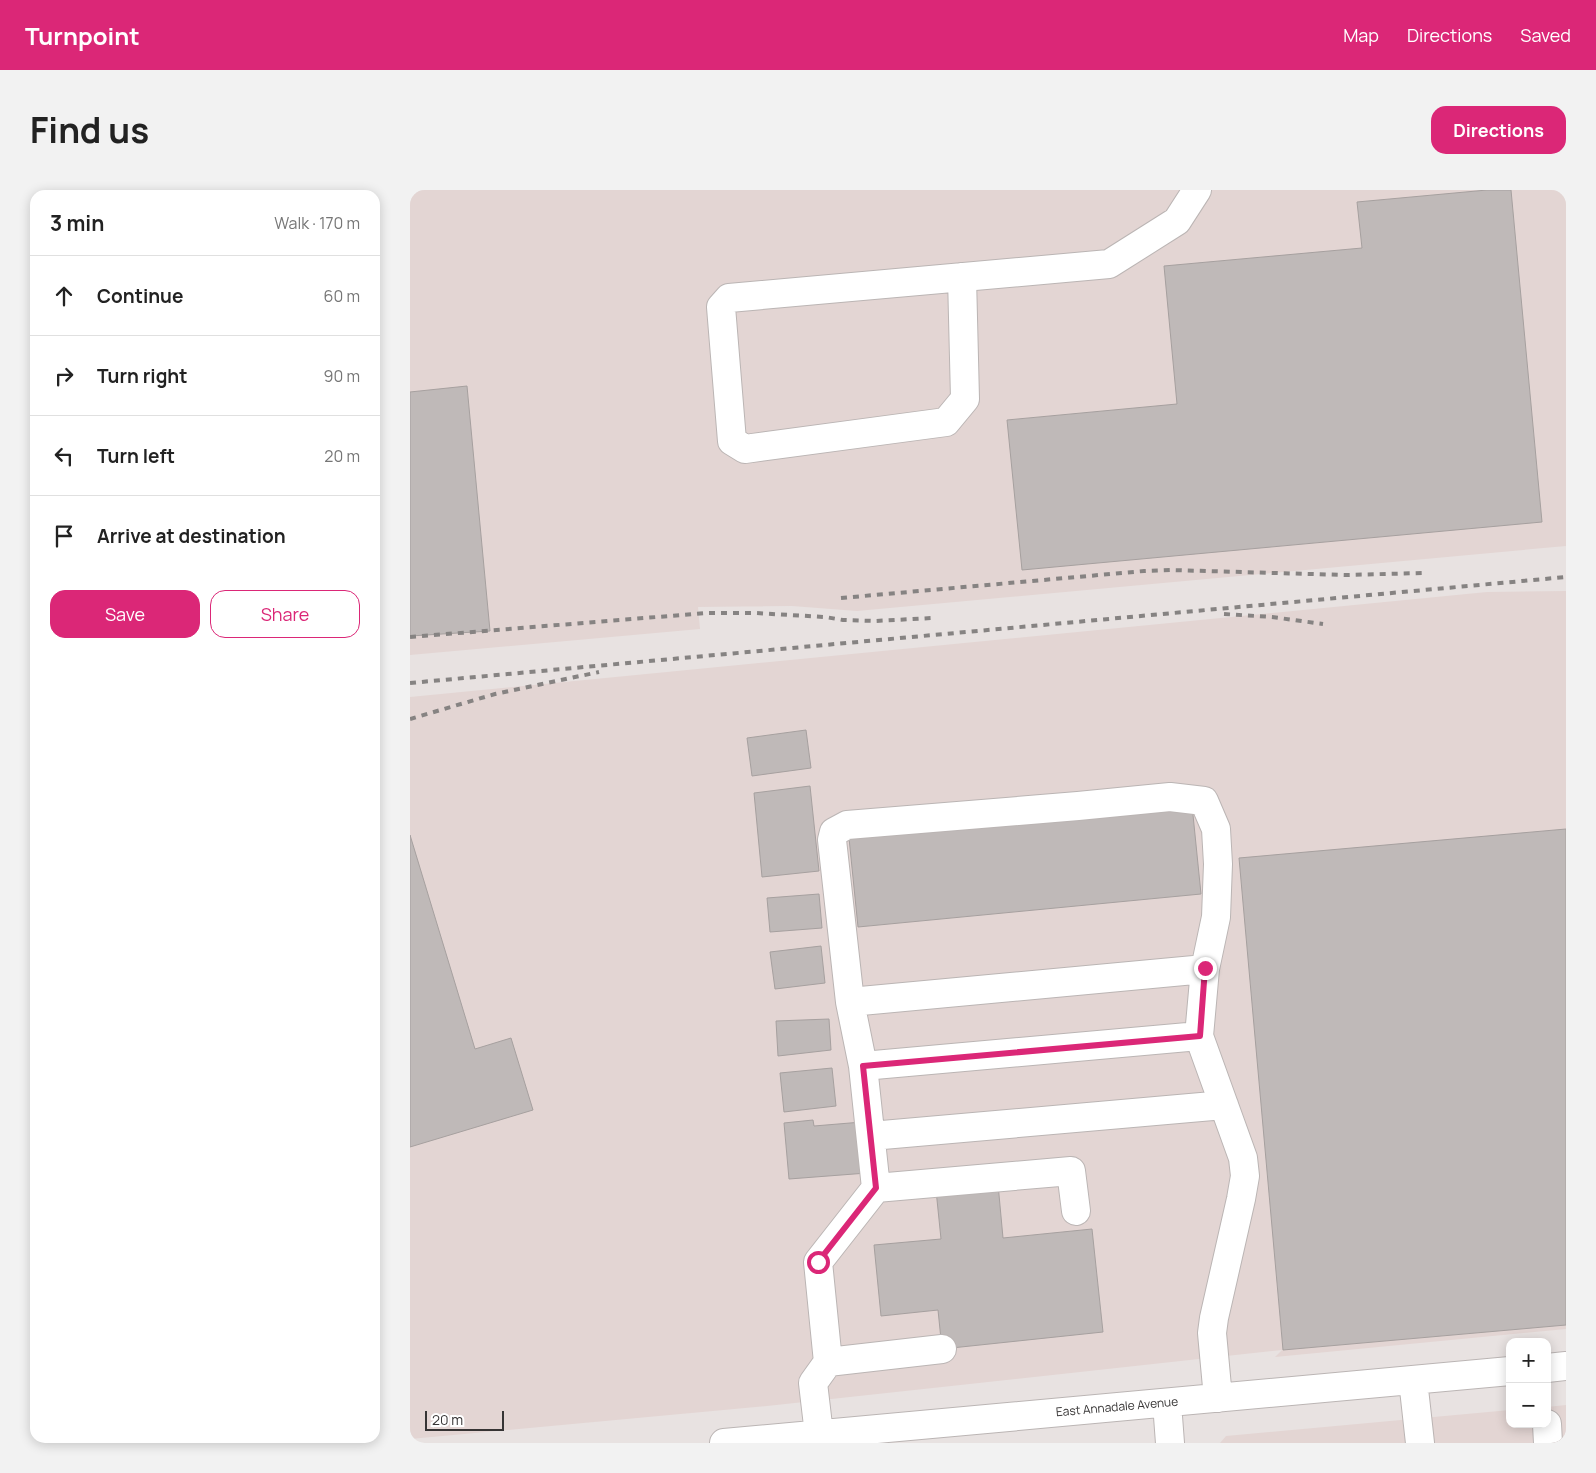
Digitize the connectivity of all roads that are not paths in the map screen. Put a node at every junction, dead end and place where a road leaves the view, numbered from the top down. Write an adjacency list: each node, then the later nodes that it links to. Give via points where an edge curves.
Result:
1 (1198, 190): 2 (street, via 1177,221 1109,264)
2 (962, 277): 2 (street, via 730,298 721,307 732,441 745,449 946,422 965,399)
3 (1205, 968): 4 (street); 4 (street, via 1216,917 1218,864 1216,829 1204,801 1170,797 847,825 834,832 832,840); 5 (street)
4 (850, 1002): 6 (street)
5 (1200, 1036): 6 (street); 7 (street)
6 (863, 1066): 8 (street)
7 (1224, 1106): 8 (street); 17 (street, via 1243,1158 1245,1176 1212,1333)
8 (871, 1136): 9 (street)
9 (876, 1188): 10 (street, via 1071,1171); 12 (street, via 818,1262)
10 (1076, 1211)
11 (942, 1348): 12 (street)
12 (828, 1362): 20 (street, via 813,1383)
13 (1566, 1366): 14 (street)
14 (1551, 1368)
15 (1506, 1371): 16 (street, East Annadale Avenue)
16 (1413, 1380): 17 (street, East Annadale Avenue); 23 (street)
17 (1218, 1398): 18 (street, East Annadale Avenue)
18 (1166, 1403): 20 (street, East Annadale Avenue); 22 (street)
19 (1547, 1428): 24 (street)
20 (819, 1434): 21 (street, East Annadale Avenue)
21 (724, 1443)
22 (1170, 1443)
23 (1420, 1443)
24 (1548, 1443)

